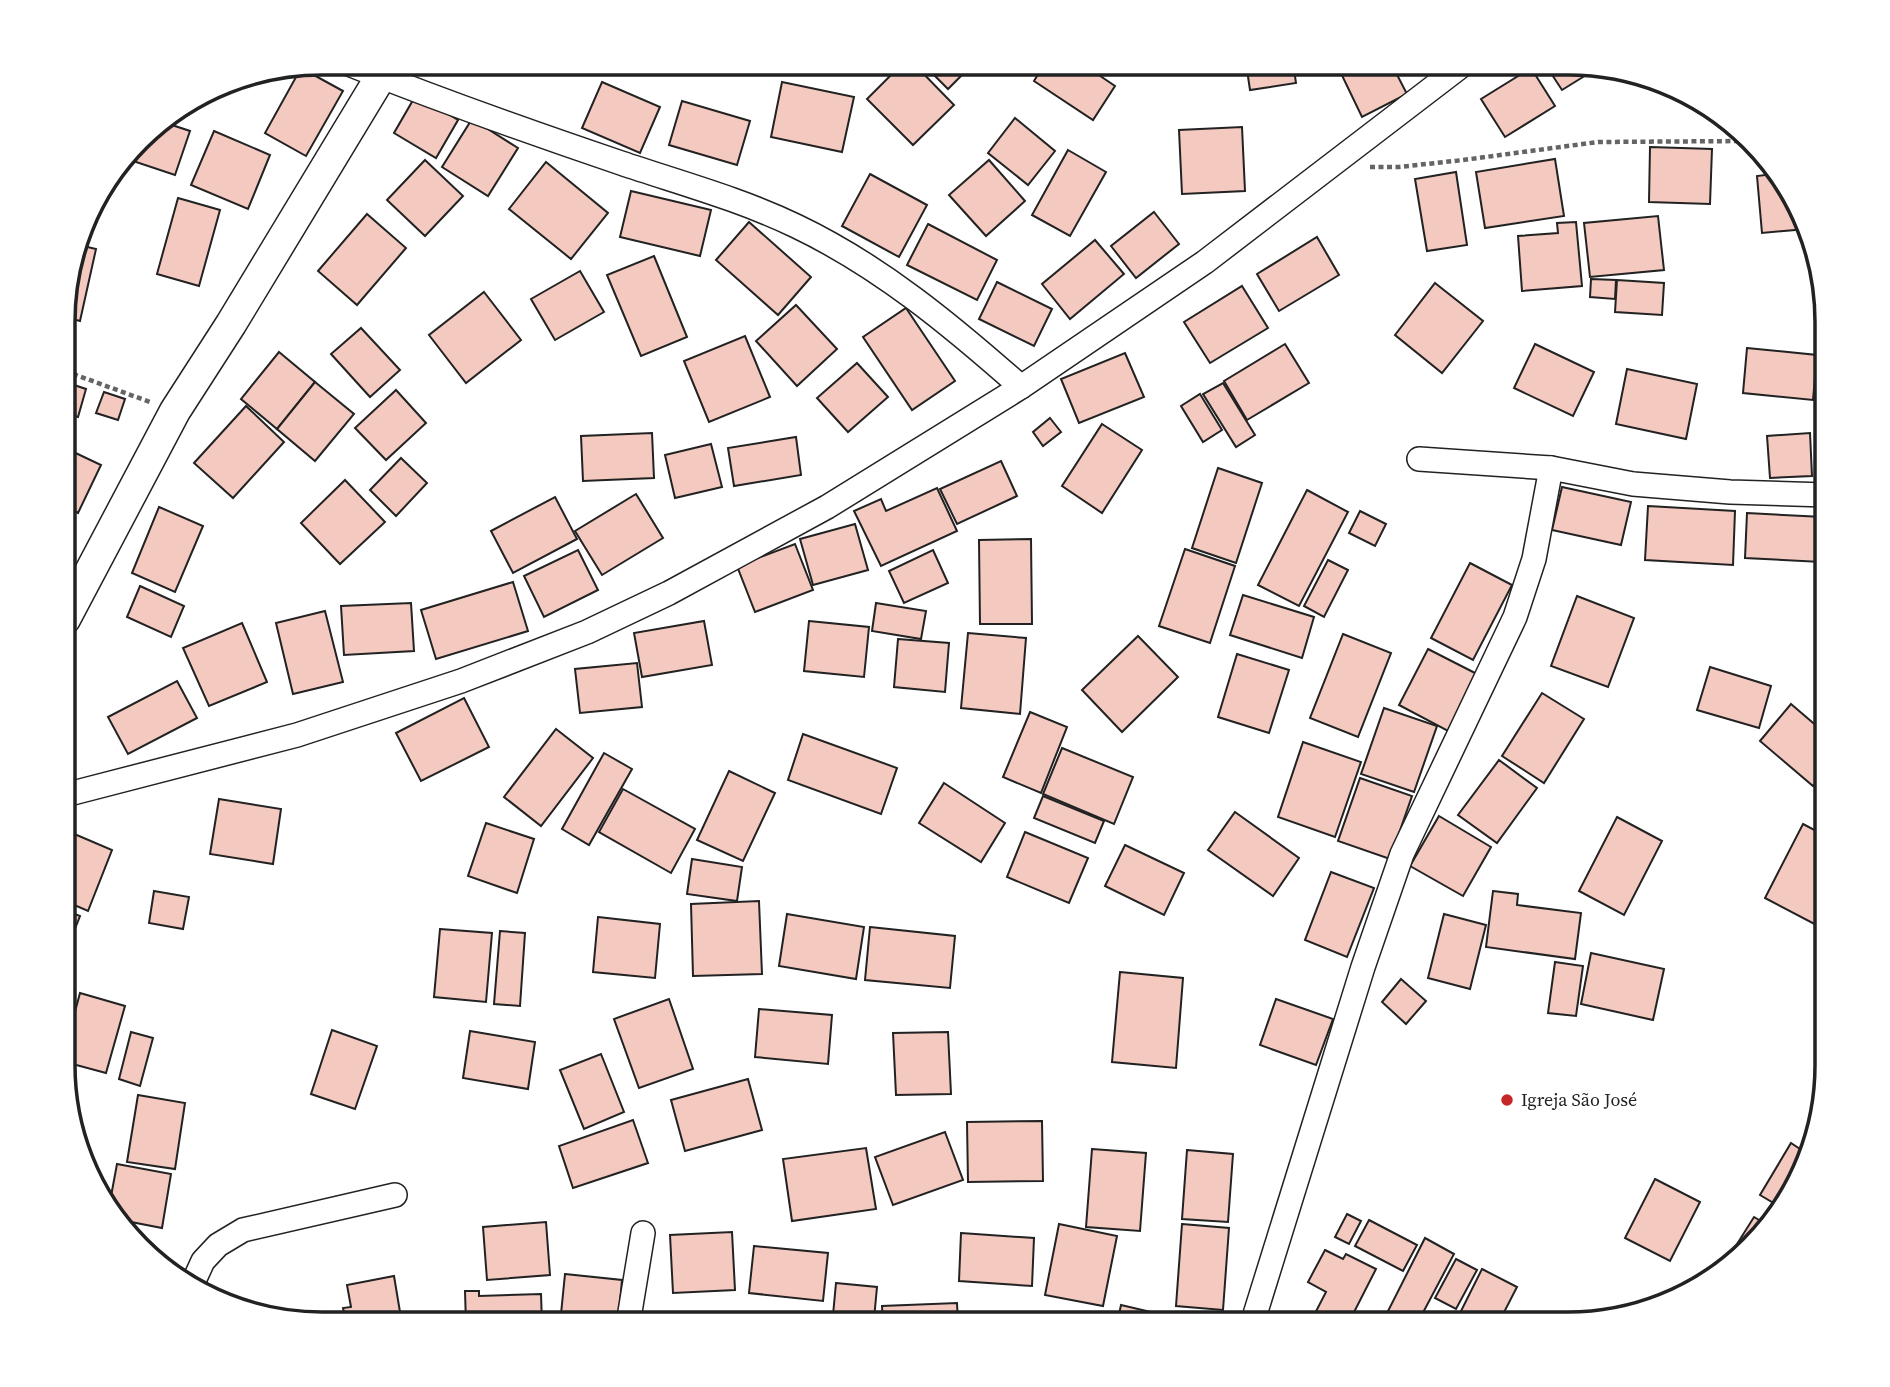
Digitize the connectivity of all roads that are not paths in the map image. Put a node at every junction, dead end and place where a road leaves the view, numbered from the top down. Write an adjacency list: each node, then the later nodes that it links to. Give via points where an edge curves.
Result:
1 (382, 75): 8 (street, via 175,411)
2 (397, 75): 4 (street, via 560,142 717,194 796,226 902,289 957,330)
3 (1449, 76): 4 (street, via 1205,262)
4 (1020, 387): 9 (street, via 827,507 587,632 461,681 297,735)
5 (1419, 459): 6 (street)
6 (1551, 468): 7 (street, via 1633,484); 14 (street, via 1534,559 1515,617 1402,854)
7 (1814, 495)
8 (75, 599)
9 (76, 792)
10 (395, 1195): 12 (street, via 243,1230 218,1245)
11 (643, 1233): 13 (street)
12 (196, 1277)
13 (630, 1311)
14 (1256, 1312)

